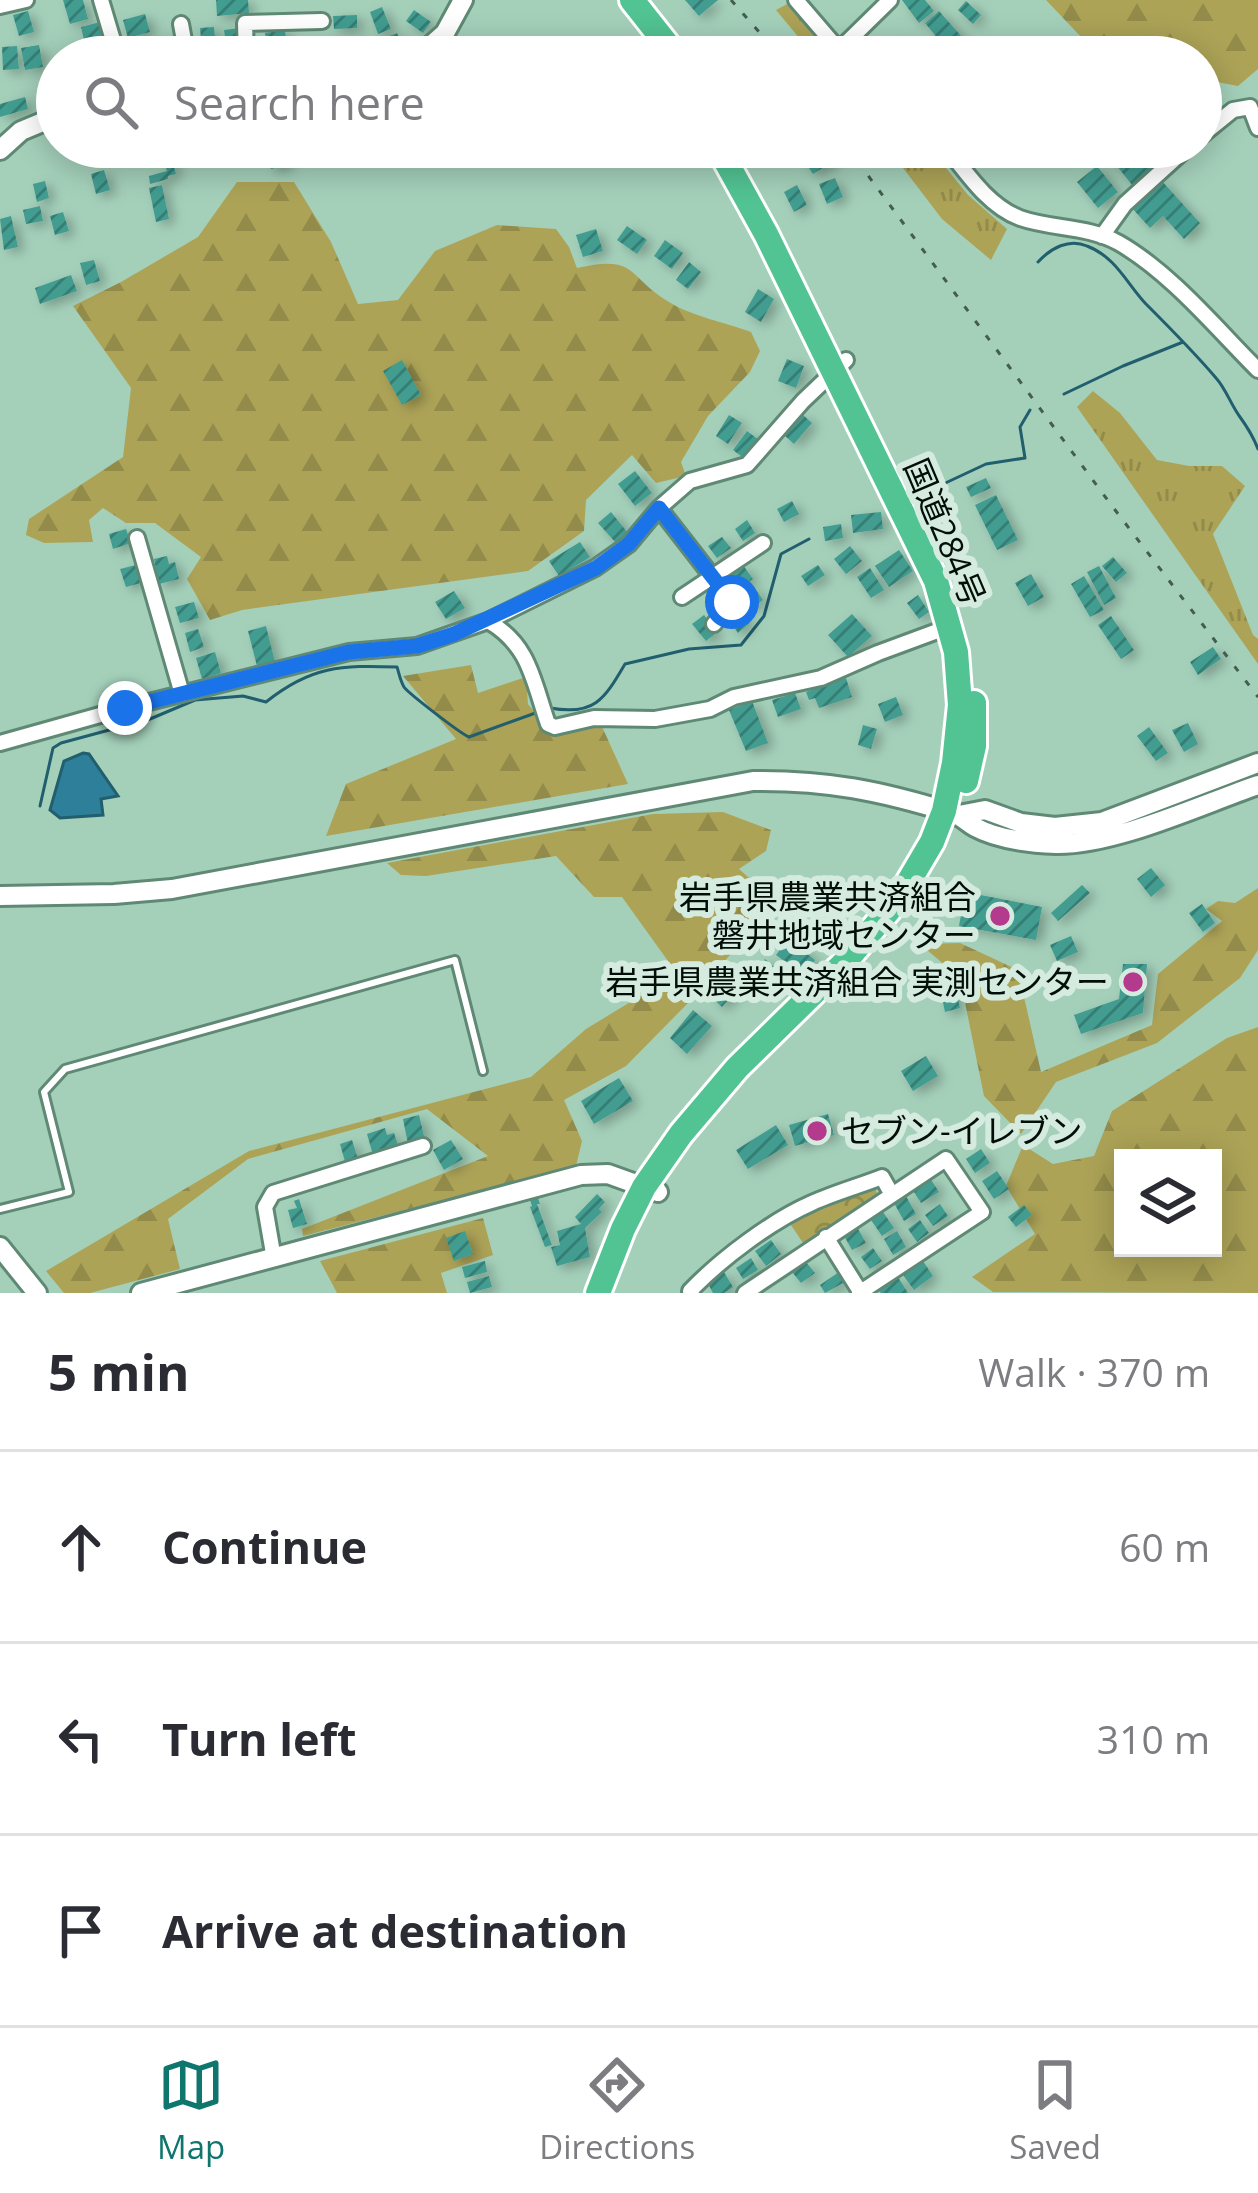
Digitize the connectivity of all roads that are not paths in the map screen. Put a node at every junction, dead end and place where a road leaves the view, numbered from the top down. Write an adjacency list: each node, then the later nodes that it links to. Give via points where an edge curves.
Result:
1 (26, 0): 8 (street)
2 (101, 0): 11 (street)
3 (463, 0): 14 (street)
4 (614, 0): 15 (highway)
5 (632, 0): 16 (highway)
6 (796, 0): 17 (street)
7 (890, 0): 18 (street)
8 (0, 6)
9 (322, 21): 13 (street, via 244,23)
10 (181, 24): 12 (street)
11 (112, 36)
12 (183, 36)
13 (245, 36)
14 (442, 36)
15 (641, 36)
16 (660, 36)
17 (829, 36)
18 (860, 36)
19 (1222, 119): 21 (street, via 1250,107)
20 (36, 125): 22 (street)
21 (1258, 128)
22 (0, 150)
23 (730, 168): 28 (highway, 国道284号)
24 (747, 168): 28 (highway, 国道284号)
25 (964, 168): 27 (street, via 1016,217)
26 (1162, 168): 27 (street)
27 (1102, 236): 29 (street, via 1157,271)
28 (839, 366): 30 (street, via 747,465 690,481); 37 (highway, 国道284号); 42 (highway, 国道284号, via 938,555 970,646 974,746)
29 (1258, 370)
30 (659, 508): 33 (street); 35 (street, via 596,568)
31 (137, 538): 38 (street)
32 (763, 543): 33 (street)
33 (712, 576): 34 (street); 36 (street, via 732,602)
34 (682, 597)
35 (488, 621): 37 (street, via 522,649 555,727 710,709 821,678); 38 (street, via 417,646 349,652)
36 (714, 624)
37 (951, 626): 42 (highway, 国道284号, via 960,705)
38 (182, 694): 39 (street)
39 (0, 743)
40 (1258, 764): 42 (street, via 1102,822 1055,826 985,810)
41 (1258, 785): 42 (street, via 1086,842 1004,836)
42 (952, 813): 43 (street, via 830,783 753,781 172,889); 46 (highway, 国道284号, via 899,898 737,1068 681,1134)
43 (0, 896)
44 (483, 1071): 48 (lane, via 455,960 65,1069 44,1092 69,1192)
45 (423, 1146): 51 (street, via 273,1193 265,1207)
46 (651, 1190): 51 (street, via 608,1174 581,1175); 55 (highway, 国道284号, via 623,1229); 56 (highway, 国道284号)
47 (891, 1193): 49 (street); 52 (street, via 946,1159 982,1212); 57 (street, via 882,1177 807,1205)
48 (0, 1208)
49 (826, 1237): 52 (street); 58 (street)
50 (0, 1247): 53 (street)
51 (274, 1259): 54 (street)
52 (860, 1292)
53 (37, 1293)
54 (140, 1293)
55 (598, 1293)
56 (611, 1293)
57 (692, 1293)
58 (745, 1293)

